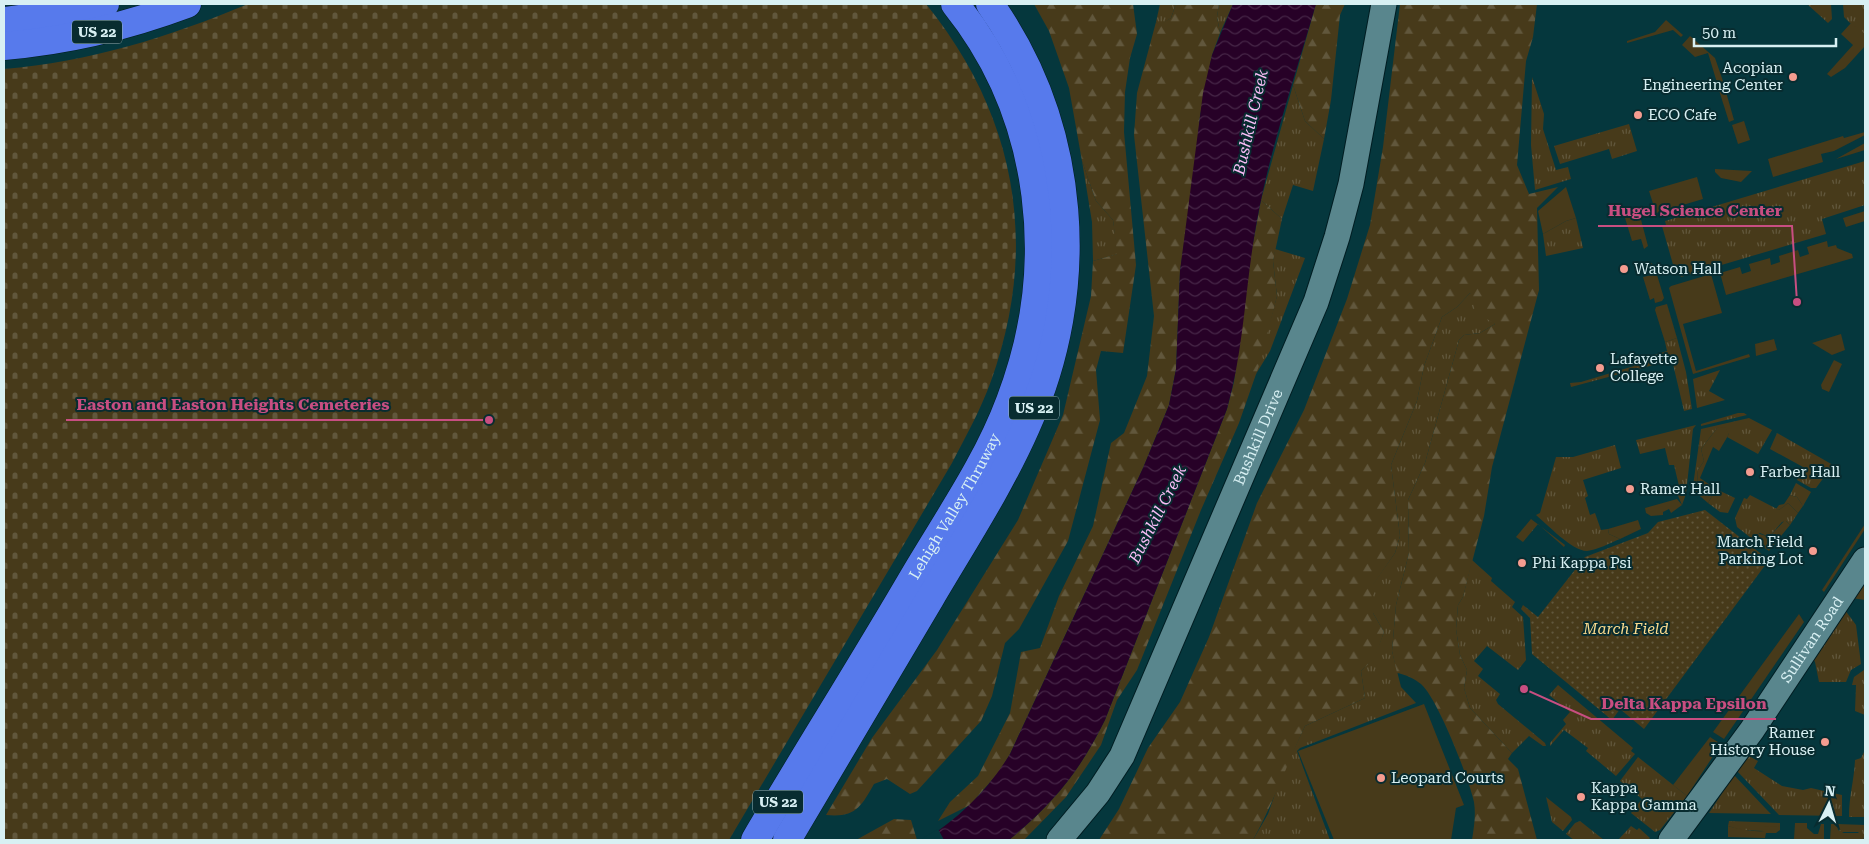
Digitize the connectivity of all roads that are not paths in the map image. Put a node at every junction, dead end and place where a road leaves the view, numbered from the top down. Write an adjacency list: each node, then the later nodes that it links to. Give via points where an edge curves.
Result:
1 (104, 4): 6 (highway, US 22, via 78,11)
2 (187, 4): 7 (highway, US 22, via 85,35)
3 (955, 4): 9 (highway, Lehigh Valley Thruway / US 22, via 993,61 1028,149 1039,238 1039,275 1029,340 1010,403 973,475)
4 (990, 4): 10 (highway, Lehigh Valley Thruway / US 22, via 1018,48 1032,78 1047,117 1060,168 1067,238 1064,293 1057,334 1038,398 1004,472)
5 (1384, 4): 11 (street, Bushkill Drive, via 1351,184 1316,302 1122,756 1098,793)
6 (4, 21)
7 (4, 46)
8 (1865, 560): 12 (street, Sullivan Road, via 1752,730)
9 (755, 840)
10 (787, 840)
11 (1059, 840)
12 (1671, 840)

